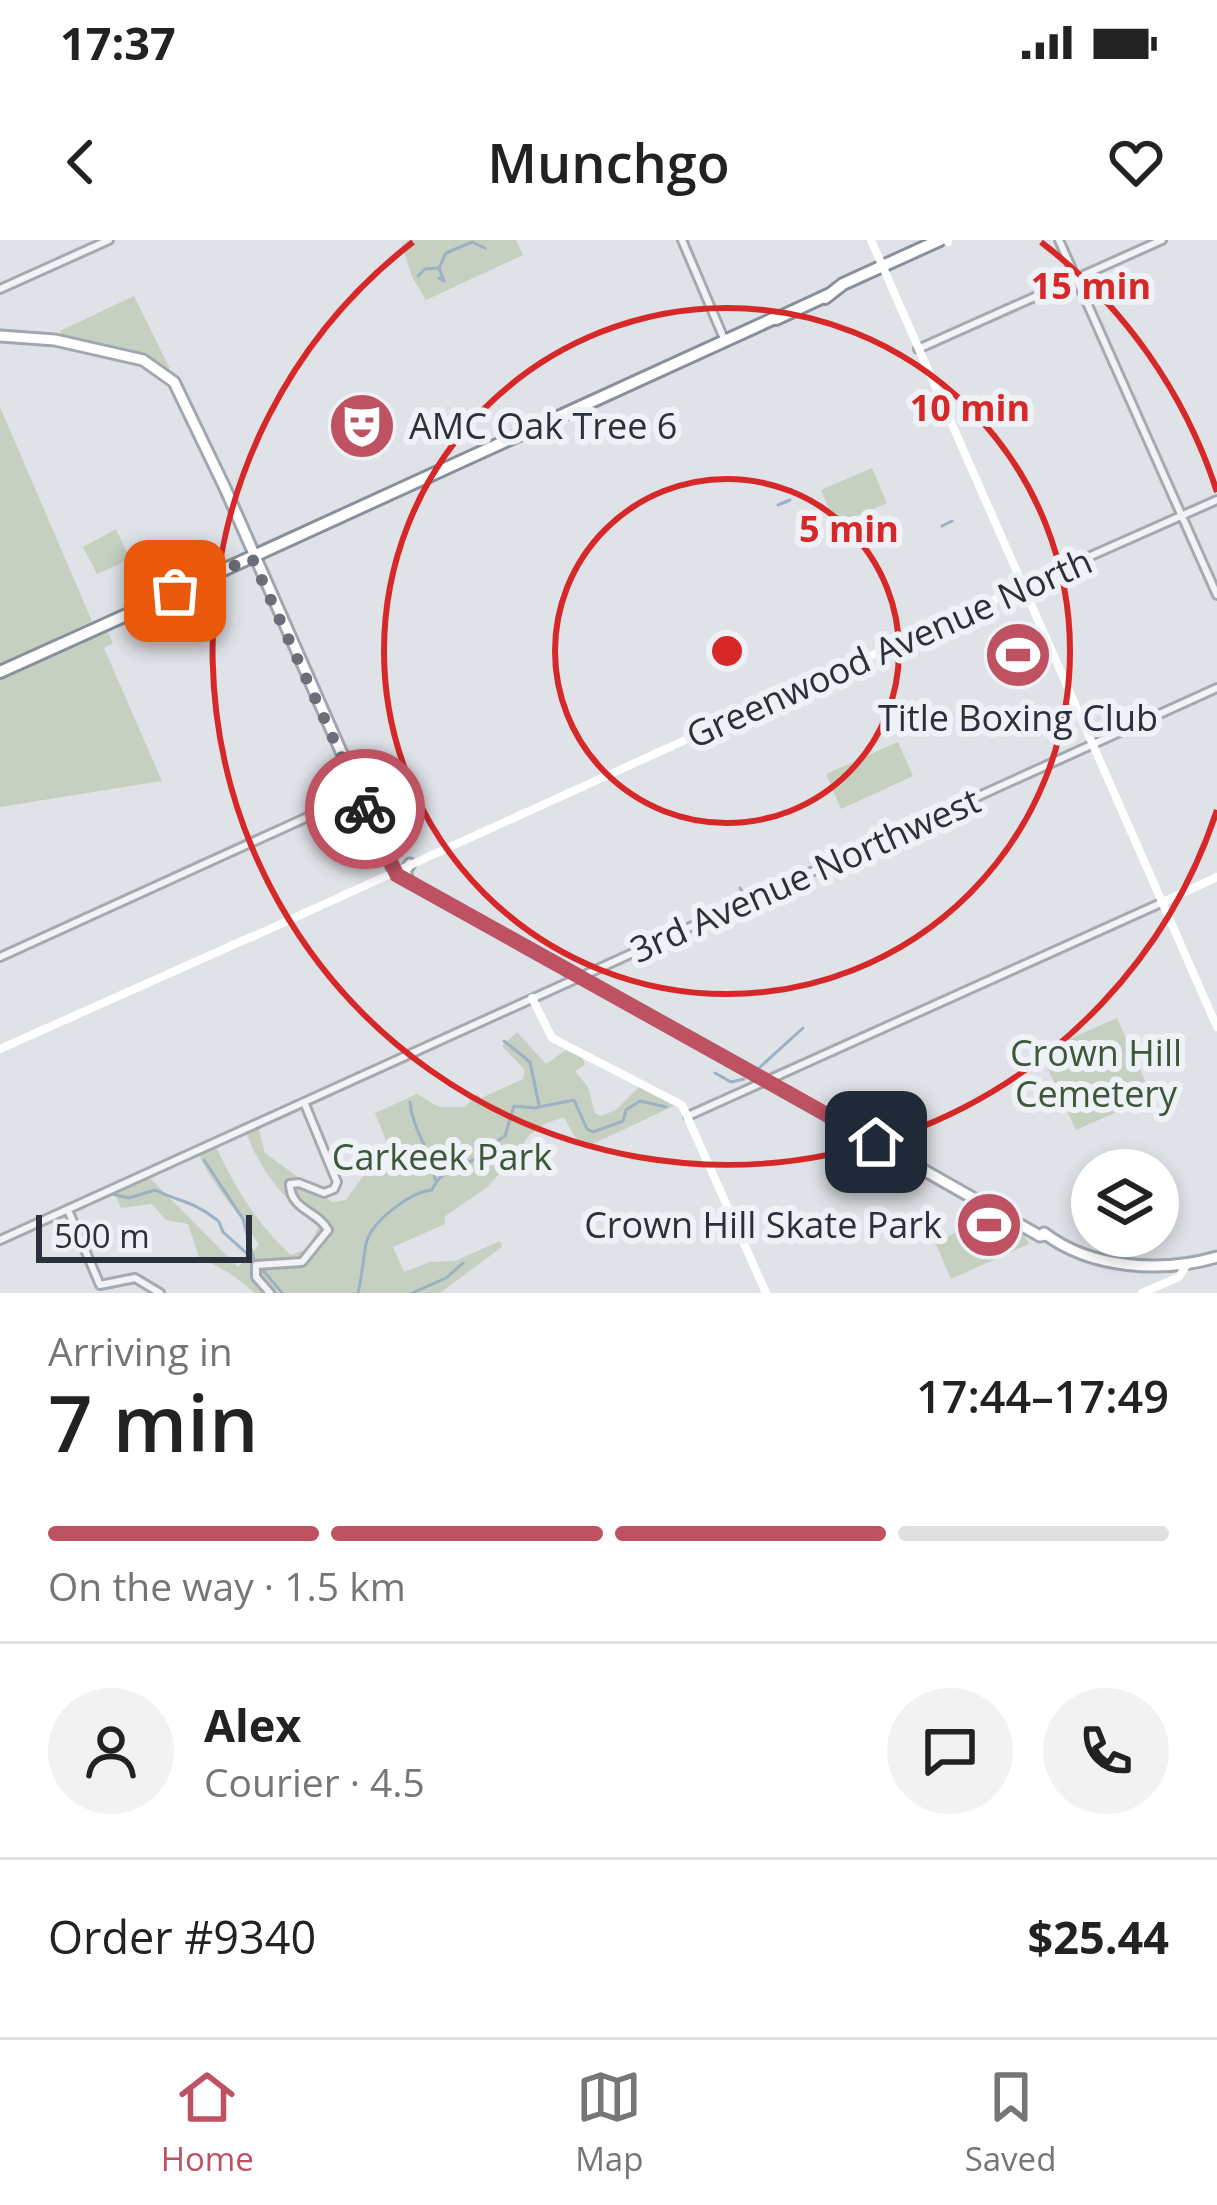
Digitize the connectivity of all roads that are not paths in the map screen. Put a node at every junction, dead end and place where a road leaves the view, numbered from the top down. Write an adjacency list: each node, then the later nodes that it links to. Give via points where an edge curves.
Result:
1 (109, 240): 9 (street)
2 (682, 240): 11 (street)
3 (871, 240): 7 (main road)
4 (1059, 240): 8 (street)
5 (1162, 240): 8 (street)
6 (947, 241): 7 (highway)
7 (883, 269): 11 (highway); 12 (main road)
8 (1076, 278): 12 (street); 14 (street)
9 (0, 290)
10 (0, 335): 15 (main road, via 63,341 160,369 180,391)
11 (725, 341): 15 (highway)
12 (918, 349): 16 (main road)
13 (1217, 500): 14 (street, Greenwood Avenue North)
14 (1181, 516): 16 (street, Greenwood Avenue North); 17 (street)
15 (253, 556): 18 (highway); 21 (main road)
16 (1022, 587): 20 (main road); 22 (main road, Greenwood Avenue North)
17 (1217, 595)
18 (0, 672)
19 (1217, 688): 20 (street, 3rd Avenue Northwest)
20 (1091, 745): 26 (main road); 29 (street, 3rd Avenue Northwest)
21 (358, 794): 23 (main road); 27 (street)
22 (410, 864): 23 (main road, Greenwood Avenue North); 25 (main road)
23 (394, 872): 25 (main road); 33 (main road, Greenwood Avenue North)
24 (1217, 879): 26 (main road)
25 (408, 881): 28 (main road)
26 (1161, 903): 32 (main road); 35 (street)
27 (0, 957)
28 (566, 969): 29 (main road); 30 (main road)
29 (580, 977): 30 (street, 3rd Avenue Northwest); 39 (main road, via 1074,1250 1118,1263)
30 (565, 984): 31 (street, 3rd Avenue Northwest)
31 (532, 998): 34 (street, 3rd Avenue Northwest); 35 (main road, via 551,1037 675,1099)
32 (1217, 1027)
33 (0, 1049)
34 (304, 1102): 36 (street, 3rd Avenue Northwest); 41 (street, via 337,1180 324,1193 289,1185 327,1232 302,1262 255,1267)
35 (688, 1116): 42 (main road)
36 (68, 1210): 37 (street, 3rd Avenue Northwest); 40 (street, via 102,1286 139,1279)
37 (0, 1240)
38 (1217, 1257): 39 (main road)
39 (1192, 1263): 43 (main road)
40 (160, 1293)
41 (270, 1293)
42 (766, 1293)
43 (1142, 1293)

